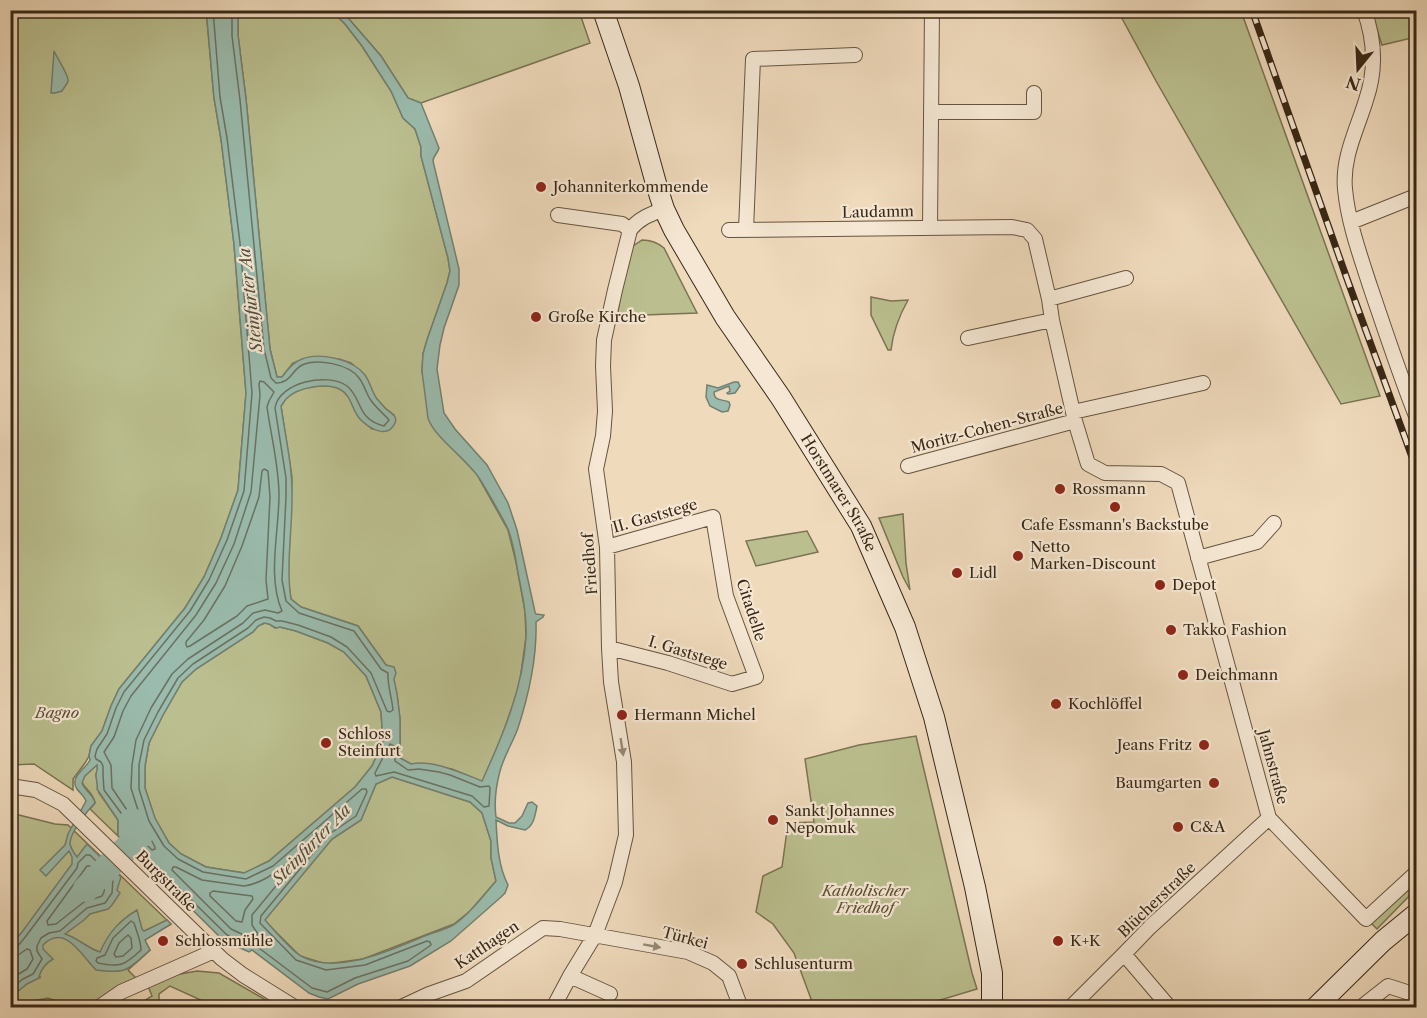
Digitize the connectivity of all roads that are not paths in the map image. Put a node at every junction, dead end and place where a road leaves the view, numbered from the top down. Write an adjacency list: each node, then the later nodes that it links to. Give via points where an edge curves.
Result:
1 (603, 10): 8 (main road, Horstmarer Straße)
2 (932, 10): 6 (street, Laudamm)
3 (1364, 10): 10 (street, via 1373,55 1367,99 1346,162 1345,188)
4 (855, 55): 14 (street, via 753,59)
5 (1034, 93): 6 (street, via 1034,112)
6 (932, 112): 11 (street, Laudamm)
7 (1416, 196): 10 (street)
8 (664, 209): 12 (street, via 645,217); 45 (main road, Horstmarer Straße, via 725,317 861,526 905,627 934,717 975,886 992,973)
9 (558, 215): 12 (street, via 622,224)
10 (1351, 222): 21 (street)
11 (930, 228): 14 (street, Laudamm); 16 (street, Moritz-Cohen-Straße, via 1027,230 1035,239)
12 (630, 230): 26 (street, Friedhof, via 604,340 604,428 596,469)
13 (729, 230): 14 (street, Laudamm)
14 (746, 230)
15 (1126, 278): 16 (street)
16 (1049, 299): 17 (street, Moritz-Cohen-Straße)
17 (1052, 320): 18 (street); 20 (street, Moritz-Cohen-Straße)
18 (968, 338)
19 (1203, 382): 20 (street, Moritz-Cohen-Straße)
20 (1074, 416): 22 (street, Moritz-Cohen-Straße); 23 (street, Moritz-Cohen-Straße)
21 (1416, 416)
22 (1088, 464): 27 (street, Jahnstraße, via 1105,473 1161,474 1178,483)
23 (908, 466)
24 (713, 517): 26 (street, II. Gaststege); 29 (street, Citadelle, via 726,596)
25 (1274, 523): 27 (street, via 1257,542)
26 (607, 547): 28 (street, Friedhof)
27 (1198, 558): 31 (street, Jahnstraße)
28 (609, 648): 29 (street, I. Gaststege, via 732,684); 34 (street, Friedhof, one-way to 34, via 624,762 626,836 615,882)
29 (756, 677)
30 (10, 786): 35 (street, Burgstraße, via 36,790 63,804)
31 (1269, 818): 32 (street, Jahnstraße, via 1366,919); 36 (street, Blücherstraße)
32 (1416, 873)
33 (1416, 914): 48 (main road, via 1383,940)
34 (595, 935): 37 (street, Friedhof); 42 (street, Katthagen, via 543,928 466,981); 44 (street, Türkei, one-way to 44, via 688,952 713,963 729,976)
35 (214, 951): 40 (street, via 121,992); 41 (street, Burgstraße, via 243,975)
36 (1124, 954): 46 (street, Blücherstraße); 47 (street)
37 (570, 976): 38 (street); 43 (street, Friedhof)
38 (610, 994)
39 (1416, 995): 49 (street, via 1388,986)
40 (98, 1008)
41 (296, 1008)
42 (399, 1008)
43 (553, 1008)
44 (741, 1008)
45 (992, 1008)
46 (1070, 1008)
47 (1170, 1008)
48 (1315, 1008)
49 (1360, 1008)

